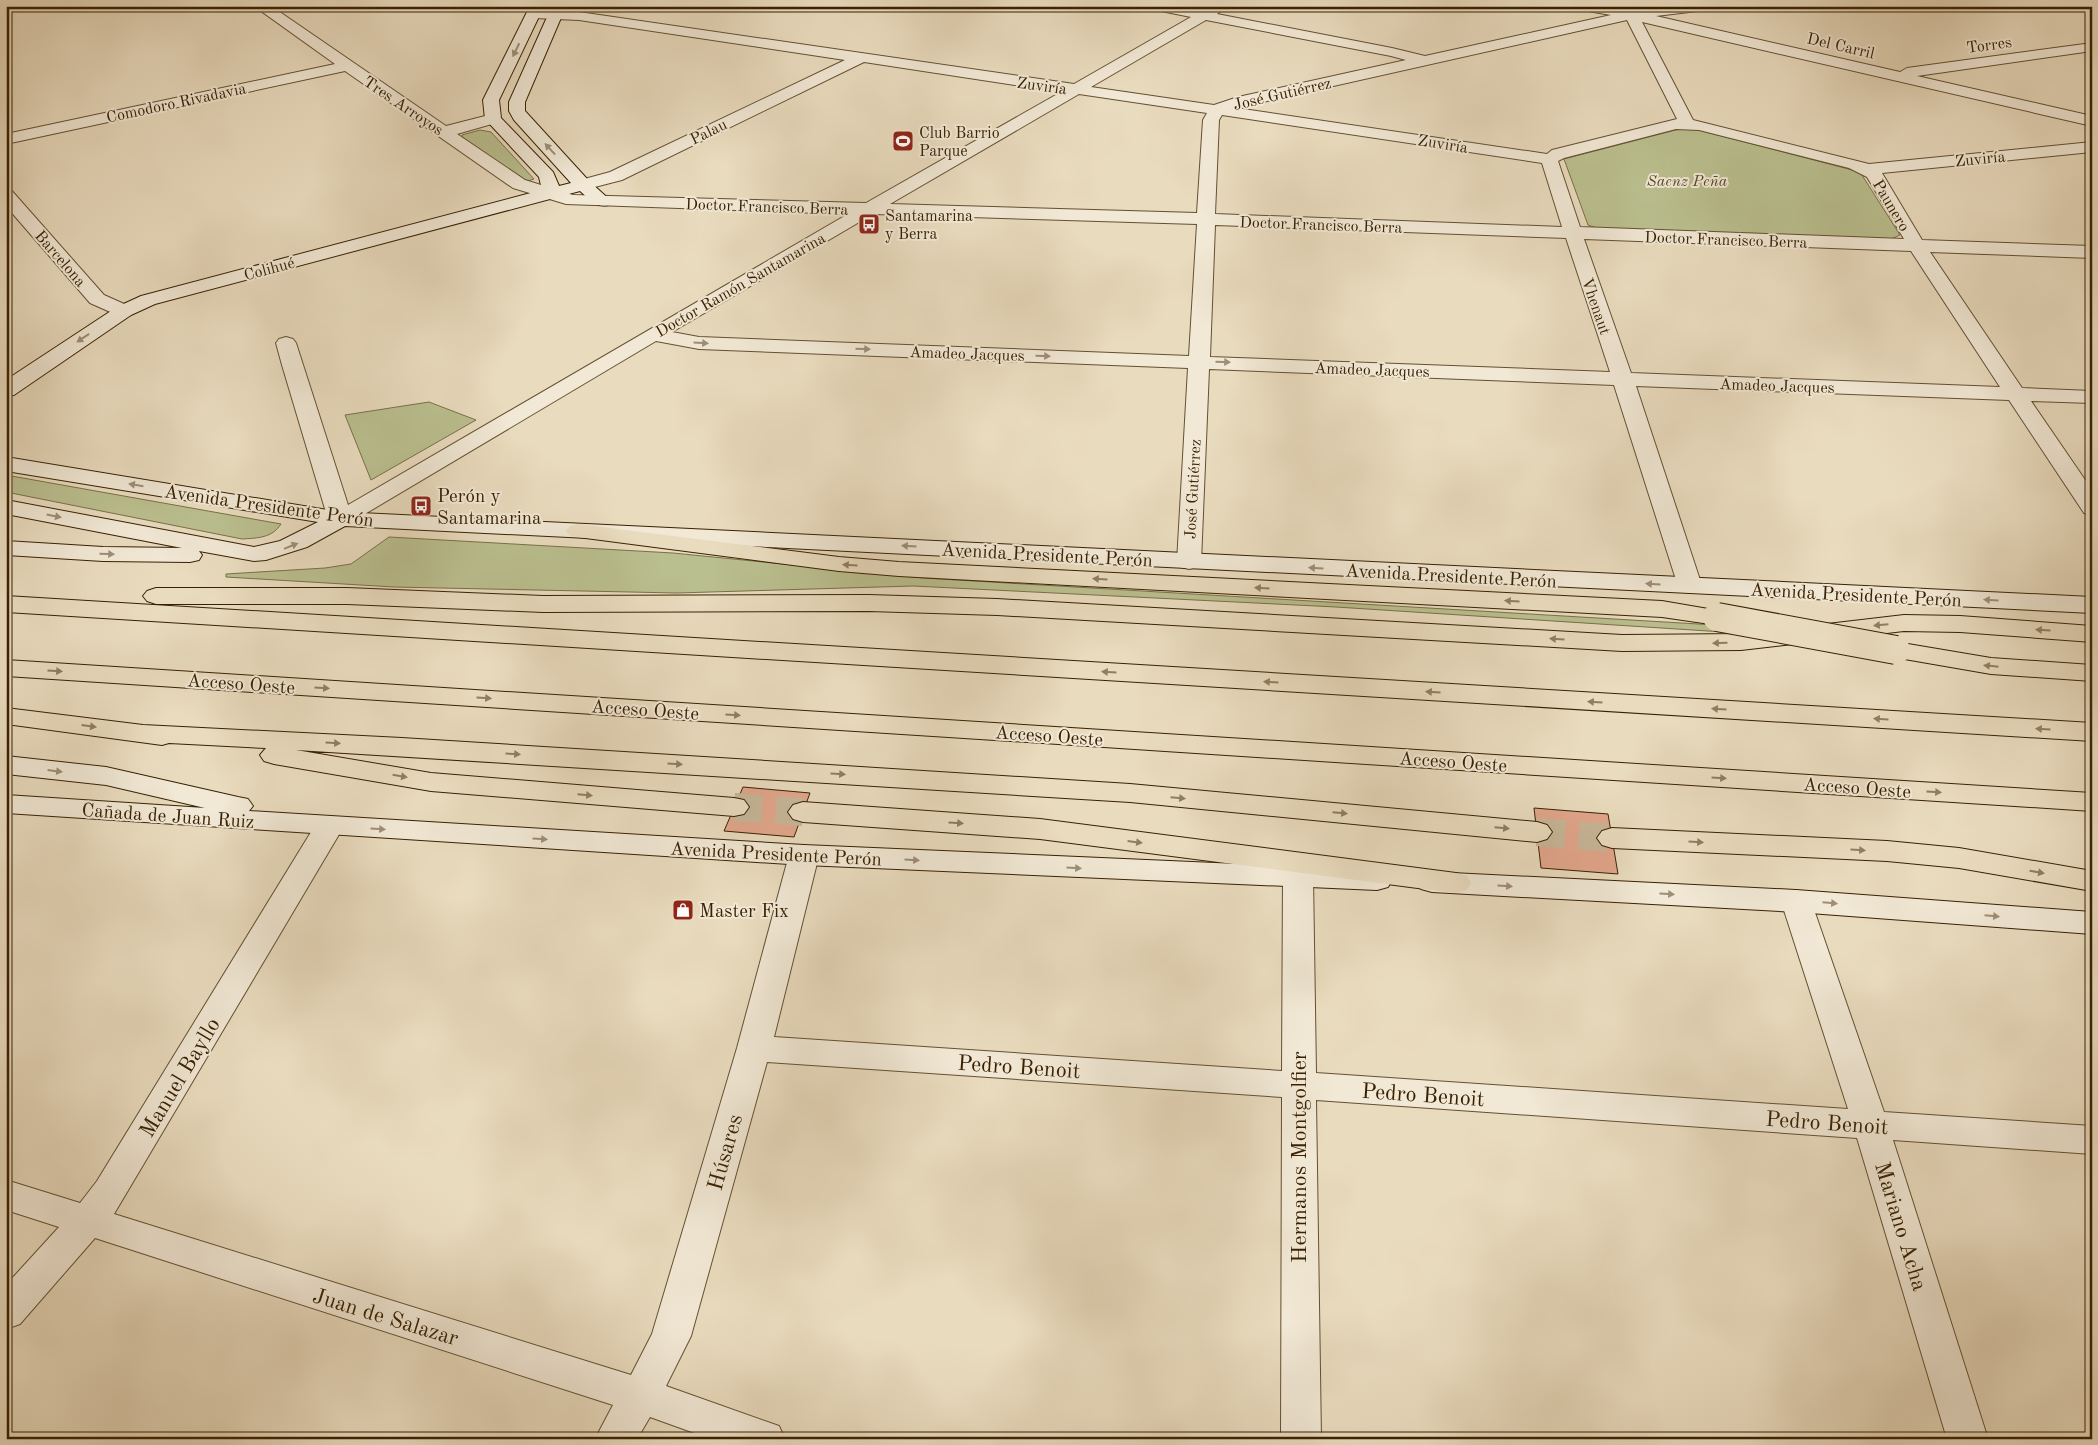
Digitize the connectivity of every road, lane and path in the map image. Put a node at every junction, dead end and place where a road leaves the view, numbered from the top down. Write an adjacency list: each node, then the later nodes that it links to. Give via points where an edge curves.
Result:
1 (14, 6): 6 (street)
2 (1156, 6): 12 (street)
3 (1220, 6): 12 (street, Doctor Ramón Santamarina)
4 (1582, 6): 11 (street, Del Carril)
5 (1706, 6): 11 (street, José Gutiérrez)
6 (6, 8)
7 (293, 8): 8 (street)
8 (266, 9): 16 (street, Tres Arroyos)
9 (535, 10): 10 (street, Zuviría); 20 (street, one-way to 20, via 491,100)
10 (558, 11): 14 (street, Zuviría); 28 (street, one-way to 10, via 517,110)
11 (1629, 11): 15 (street, José Gutiérrez); 17 (street, Del Carril); 22 (street)
12 (1204, 15): 15 (street); 18 (street, Doctor Ramón Santamarina)
13 (2092, 47): 17 (street, Torres)
14 (861, 58): 18 (street, Zuviría); 28 (street, Palau, via 616,176)
15 (1422, 60): 19 (street, José Gutiérrez)
16 (346, 66): 23 (street, Tres Arroyos); 24 (street, Comodoro Rivadavia)
17 (1892, 75): 21 (street, Del Carril)
18 (1076, 89): 19 (street, Zuviría); 32 (street, Doctor Ramón Santamarina)
19 (1217, 109): 26 (street, Zuviría); 33 (street, José Gutiérrez, via 1211,120)
20 (493, 119): 23 (street); 29 (street, via 547,176)
21 (2092, 121)
22 (1686, 123): 26 (street, via 1558,154); 27 (street, Paunero)
23 (444, 132): 29 (street, Tres Arroyos, via 519,184)
24 (6, 139)
25 (2092, 147): 27 (street, Zuviría)
26 (1550, 160): 34 (street, Vhenaut)
27 (1868, 169): 35 (street, Paunero)
28 (583, 185): 29 (street, Palau); 31 (street)
29 (552, 193): 31 (street, Doctor Francisco Berra, via 572,200); 37 (street, Colihué, via 148,300)
30 (6, 195): 37 (street, Barcelona, via 97,299)
31 (602, 201): 32 (street, Doctor Francisco Berra)
32 (870, 209): 33 (street, Doctor Francisco Berra); 38 (street, Doctor Ramón Santamarina)
33 (1204, 219): 34 (street, Doctor Francisco Berra); 40 (street, José Gutiérrez)
34 (1572, 233): 35 (street, Doctor Francisco Berra); 41 (street, Vhenaut)
35 (1916, 245): 36 (street, Doctor Francisco Berra); 43 (street, Paunero)
36 (2092, 252)
37 (124, 311): 42 (street, Colihué, one-way to 42)
38 (653, 334): 40 (street, Amadeo Jacques, one-way to 40, via 699,344); 48 (street, Doctor Ramón Santamarina)
39 (286, 343): 48 (street)
40 (1198, 362): 41 (street, Amadeo Jacques, one-way to 41); 52 (street, José Gutiérrez)
41 (1623, 379): 43 (street, Amadeo Jacques); 53 (street, Vhenaut)
42 (6, 390)
43 (2017, 394): 44 (street, Amadeo Jacques); 47 (street, Paunero)
44 (2092, 397)
45 (6, 464): 48 (street, Avenida Presidente Perón, one-way to 45)
46 (6, 507): 51 (street, one-way to 51)
47 (2092, 508)
48 (340, 519): 49 (street, Avenida Presidente Perón); 51 (street, Doctor Ramón Santamarina, one-way to 48, via 262,554 286,549)
49 (578, 531): 52 (street, Avenida Presidente Perón, one-way to 49); 59 (highway, one-way to 49, bridge, via 1991,666 1662,609 889,568)
50 (6, 548): 51 (street, one-way to 51, via 120,554)
51 (243, 553)
52 (1189, 562): 53 (street, Avenida Presidente Perón, one-way to 52)
53 (1690, 586): 56 (street, Avenida Presidente Perón, one-way to 53)
54 (6, 596): 57 (highway, one-way to 54, via 1904,623 1741,642 1622,643 878,603 543,604 346,596)
55 (6, 604): 61 (highway, one-way to 55)
56 (2092, 605)
57 (2092, 634)
58 (6, 668): 64 (highway, Acceso Oeste, one-way to 64)
59 (2092, 673)
60 (6, 716): 62 (highway, one-way to 62)
61 (2092, 732)
62 (145, 734): 66 (highway, one-way to 66, via 431,782); 69 (highway, one-way to 69, via 1130,793)
63 (6, 765): 68 (street, one-way to 68, via 106,776)
64 (2092, 802)
65 (6, 804): 68 (street, Cañada de Juan Ruiz)
66 (734, 807)
67 (803, 812): 74 (highway, one-way to 74, via 1040,829)
68 (329, 826): 71 (street, Avenida Presidente Perón, one-way to 71); 82 (street, Manuel Bayllo, via 110,1191)
69 (1537, 832)
70 (1612, 838): 73 (highway, one-way to 73, via 1887,851 1959,858)
71 (804, 855): 72 (street, Avenida Presidente Perón, one-way to 72); 77 (street, Húsares)
72 (1298, 876): 74 (street, Avenida Presidente Perón); 78 (street, Hermanos Montgolfier)
73 (2092, 881)
74 (1456, 883): 75 (street, Avenida Presidente Perón, one-way to 75)
75 (1796, 901): 76 (street, Avenida Presidente Perón, one-way to 76); 79 (street, Mariano Acha)
76 (2092, 923)
77 (754, 1048): 78 (street, Pedro Benoit); 84 (street, Húsares, via 671,1336)
78 (1298, 1086): 79 (street, Pedro Benoit); 87 (street, Hermanos Montgolfier)
79 (1871, 1125): 80 (street, Pedro Benoit); 88 (street, Mariano Acha)
80 (2092, 1140)
81 (6, 1195): 82 (street, Juan de Salazar)
82 (87, 1222): 83 (street, Manuel Bayllo); 84 (street, Juan de Salazar)
83 (6, 1312)
84 (640, 1396): 85 (street, Húsares); 86 (street, Juan de Salazar)
85 (615, 1439)
86 (765, 1439)
87 (1301, 1439)
88 (1968, 1439)

